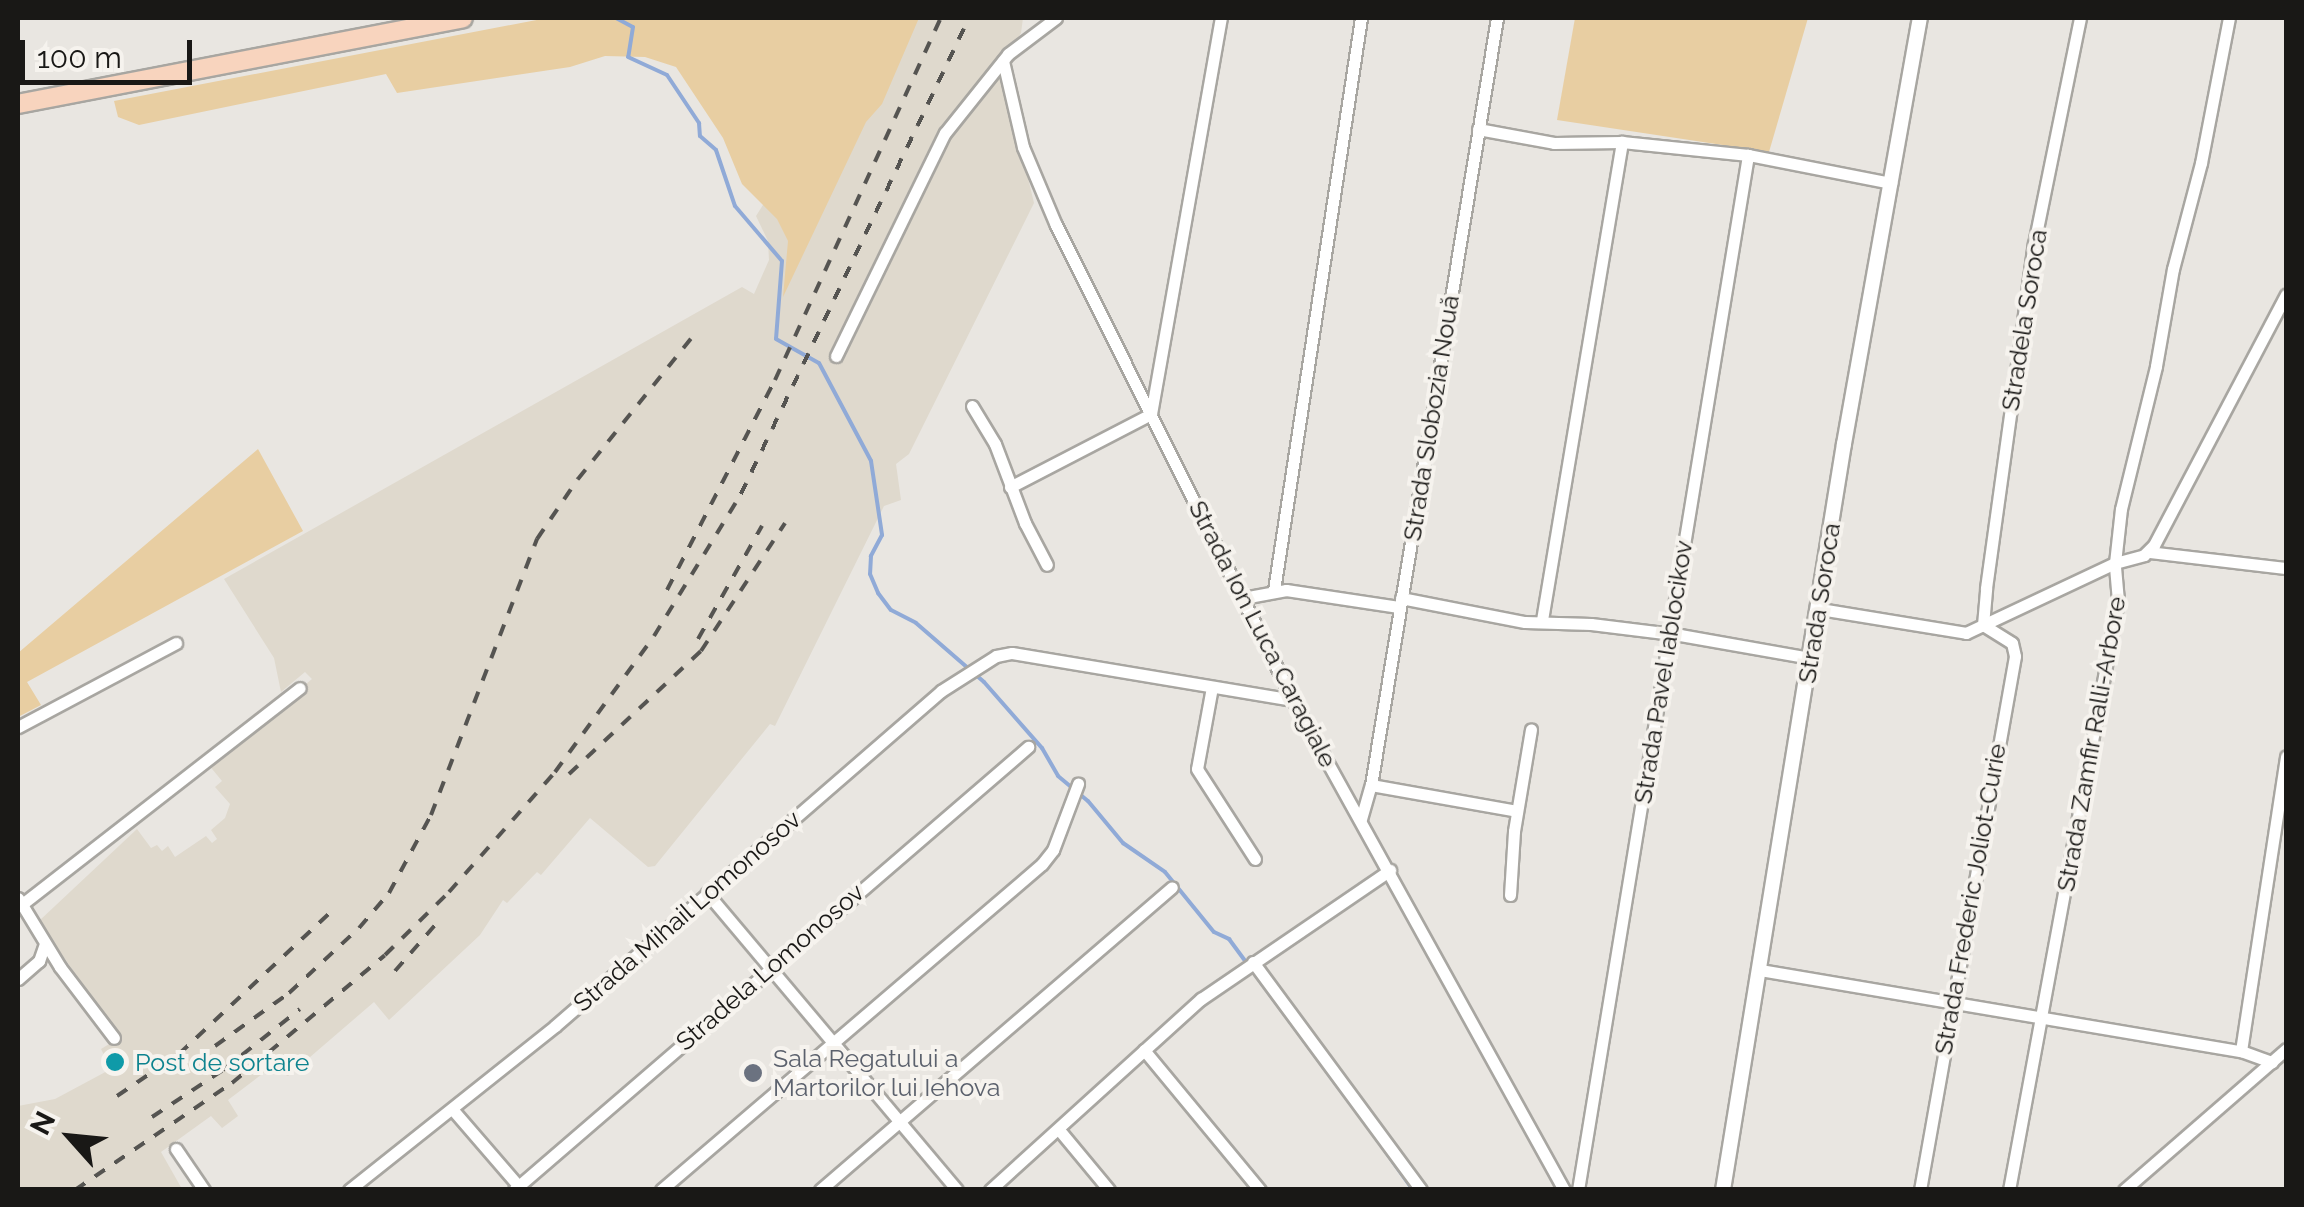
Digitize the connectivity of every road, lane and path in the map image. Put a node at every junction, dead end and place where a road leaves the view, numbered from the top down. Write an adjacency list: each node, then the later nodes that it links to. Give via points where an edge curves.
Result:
1 (463, 18): 10 (highway)
2 (1056, 18): 9 (street)
3 (1222, 18): 18 (street)
4 (1361, 18): 24 (street)
5 (1497, 18): 11 (street, Strada Slobozia Nouă)
6 (1920, 18): 14 (street, Strada Soroca)
7 (2080, 18): 29 (street, Stradela Sorocа, via 2034,244)
8 (2229, 18): 21 (street)
9 (1003, 62): 16 (street, via 945,132); 18 (street, Strada Ion Luca Caragiale, via 1032,170)
10 (18, 104)
11 (1478, 129): 12 (street, via 1554,143); 26 (street, Strada Slobozia Nouă)
12 (1622, 142): 13 (street); 28 (street)
13 (1748, 155): 14 (street); 30 (street, Strada Pavel Iablocikov)
14 (1891, 182): 27 (street, Strada Soroca)
15 (2286, 294): 20 (street)
16 (836, 356)
17 (972, 406): 19 (street)
18 (1151, 414): 19 (street); 25 (street, Strada Ion Luca Caragiale)
19 (1010, 487): 22 (street)
20 (2150, 552): 21 (street, Strada Zamfir Ralli-Arbore); 23 (street)
21 (2114, 563): 29 (street); 56 (street, Strada Zamfir Ralli-Arbore, via 2118,601)
22 (1047, 565)
23 (2286, 568)
24 (1274, 590): 25 (street); 26 (street)
25 (1244, 598): 35 (street, Strada Ion Luca Caragiale)
26 (1400, 602): 28 (street); 41 (street, Strada Slobozia Nouă)
27 (1820, 609): 29 (street, via 1951,632); 32 (street, Strada Soroca)
28 (1542, 620): 30 (street)
29 (1984, 625): 55 (street, Strada Frederic Joliot-Curie, via 2012,643 2015,656)
30 (1668, 634): 32 (street); 78 (street, Strada Pavel Iablocikov)
31 (176, 642): 36 (street)
32 (1811, 658): 53 (street, Strada Soroca)
33 (1212, 686): 35 (street, Strada Mihail Lomonosov); 44 (street, via 1197,769); 47 (street, Strada Mihail Lomonosov, via 996,656 941,690)
34 (300, 688): 49 (street)
35 (1293, 700): 43 (street, Strada Ion Luca Caragiale)
36 (18, 728)
37 (1531, 730): 42 (street)
38 (1028, 747): 52 (street, Stradela Lomonosov)
39 (2286, 756): 61 (street)
40 (1078, 784): 58 (street, via 1042,864)
41 (1370, 785): 42 (street); 43 (street, Strada Slobozia Nouă)
42 (1517, 811): 48 (street)
43 (1361, 818): 45 (street, Strada Ion Luca Caragiale)
44 (1255, 859)
45 (1390, 870): 51 (street); 77 (street, Strada Ion Luca Caragiale)
46 (1172, 887): 64 (street)
47 (707, 892): 52 (street); 63 (street, Strada Mihail Lomonosov)
48 (1510, 894)
49 (19, 901): 50 (street)
50 (45, 944): 54 (street); 57 (street)
51 (1253, 962): 59 (street); 76 (street)
52 (768, 967): 58 (street); 67 (street, Stradela Lomonosov)
53 (1760, 970): 55 (street); 79 (street, Strada Soroca)
54 (18, 979)
55 (1954, 1000): 56 (street); 80 (street, Strada Frederic Joliot-Curie)
56 (2043, 1016): 61 (street); 81 (street, Strada Zamfir Ralli-Arbore)
57 (114, 1038)
58 (834, 1044): 64 (street); 70 (street)
59 (1144, 1050): 65 (street); 75 (street)
60 (2286, 1050): 62 (street)
61 (2241, 1051): 62 (street)
62 (2272, 1062): 82 (street)
63 (454, 1110): 67 (street); 69 (street, Strada Mihail Lomonosov)
64 (899, 1120): 71 (street); 72 (street)
65 (1060, 1130): 73 (street); 74 (street)
66 (176, 1149): 68 (street)
67 (518, 1188)
68 (204, 1190)
69 (349, 1190)
70 (662, 1190)
71 (820, 1190)
72 (958, 1190)
73 (990, 1190)
74 (1109, 1190)
75 (1260, 1190)
76 (1421, 1190)
77 (1564, 1190)
78 (1578, 1190)
79 (1723, 1190)
80 (1920, 1190)
81 (2008, 1190)
82 (2124, 1190)

